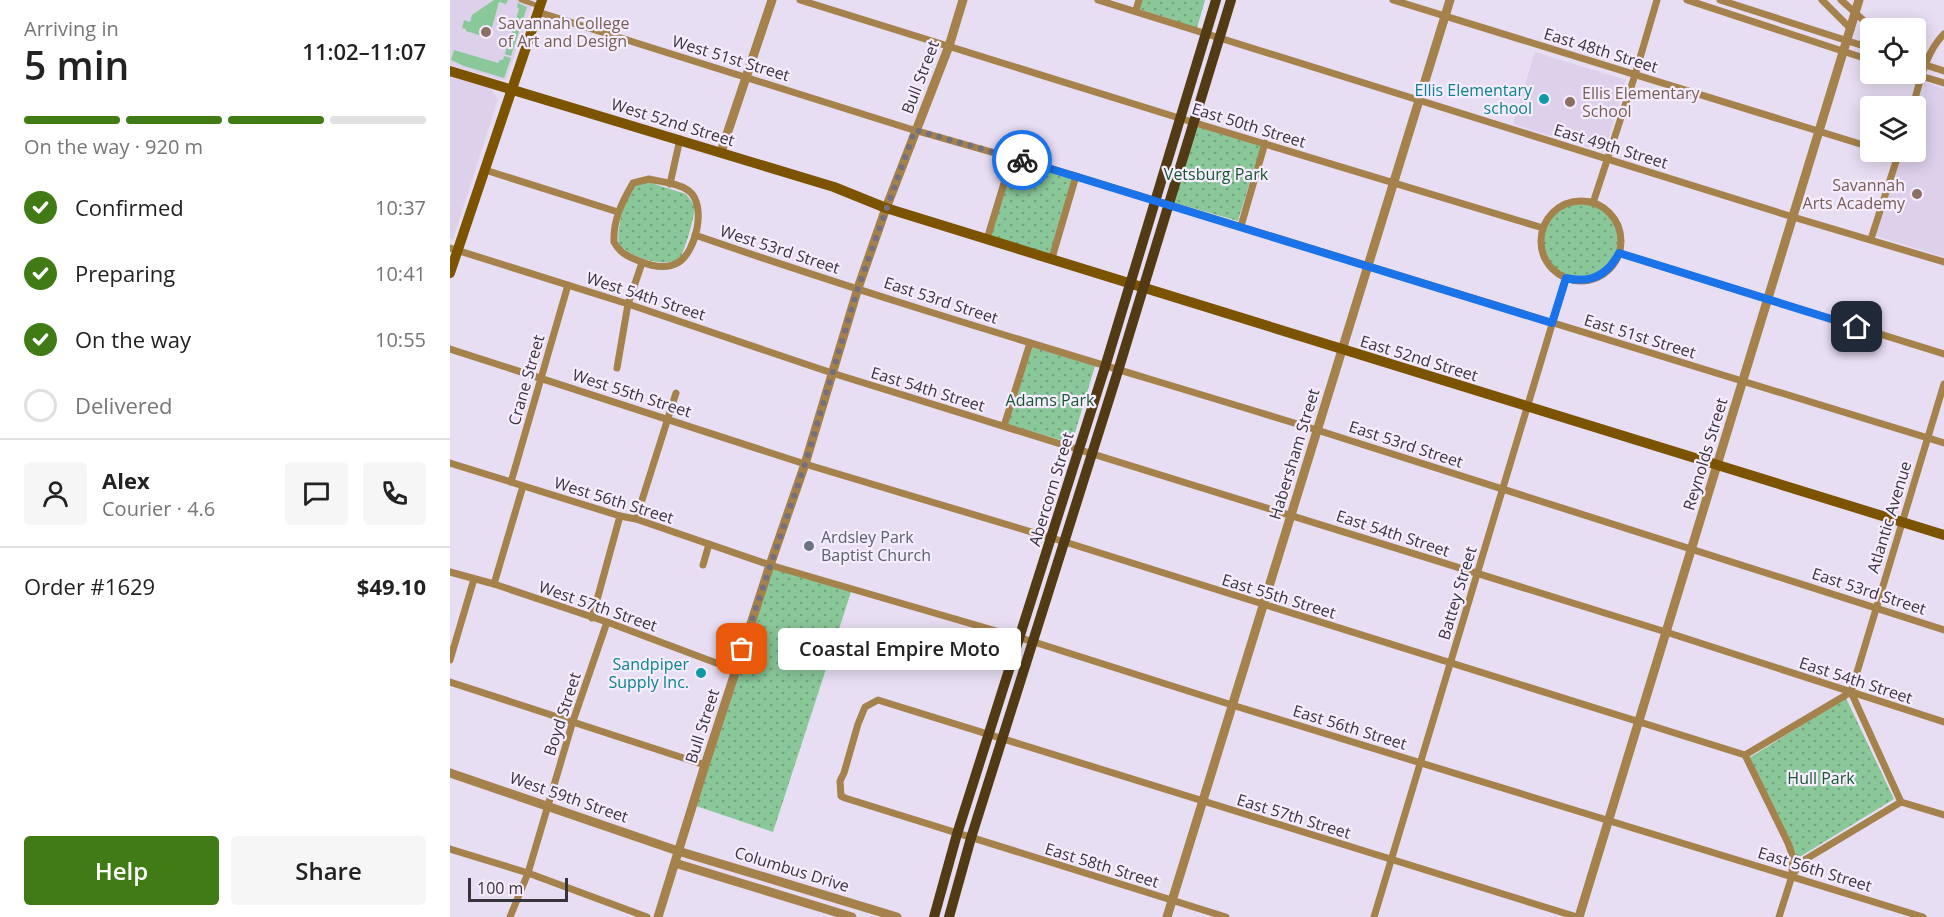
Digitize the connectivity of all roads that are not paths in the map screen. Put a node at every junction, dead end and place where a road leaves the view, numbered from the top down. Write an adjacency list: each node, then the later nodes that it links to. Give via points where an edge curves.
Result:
1 (521, 0): 17 (street)
2 (772, 0): 36 (street)
3 (800, 0): 28 (street, East 50th Street)
4 (963, 0): 28 (street, Bull Street)
5 (1098, 0): 18 (street, East 49th Street)
6 (1139, 0): 18 (street)
7 (1216, 0): 23 (main road, Abercorn Street)
8 (1231, 0): 25 (main road, Abercorn Street)
9 (1393, 0): 20 (street, East 48th Street)
10 (1450, 0): 20 (street, Habersham Street)
11 (1657, 0): 35 (street)
12 (1687, 0): 29 (street)
13 (1720, 0): 26 (street)
14 (1822, 0): 22 (street)
15 (1841, 0): 19 (street)
16 (1859, 0): 19 (street, Reynolds Street)
17 (540, 6): 36 (street, West 51st Street); 39 (main road)
18 (1136, 10): 23 (street, East 49th Street)
19 (1856, 14): 21 (street); 22 (street, Reynolds Street)
20 (1445, 16): 35 (street, East 48th Street); 40 (street, Habersham Street)
21 (1861, 18)
22 (1851, 29): 26 (street, Reynolds Street)
23 (1206, 33): 25 (street, East 49th Street); 41 (main road, Abercorn Street)
24 (1944, 34): 31 (street)
25 (1219, 37): 40 (street, East 49th Street); 42 (main road, Abercorn Street)
26 (1848, 41): 27 (street); 29 (street, Reynolds Street)
27 (1860, 45)
28 (949, 46): 41 (street, East 50th Street); 43 (street, Bull Street)
29 (1845, 51): 30 (street); 44 (street, Reynolds Street)
30 (1860, 56)
31 (1926, 63)
32 (1926, 65): 34 (street)
33 (450, 70): 39 (main road, West 52nd Street)
34 (1944, 71)
35 (1635, 75): 44 (street, East 48th Street); 50 (street)
36 (746, 77): 43 (street, West 51st Street); 48 (street)
37 (1926, 77): 38 (street)
38 (1944, 83)
39 (512, 89): 45 (main road, West 52nd Street); 52 (main road)
40 (1419, 100): 50 (street, East 49th Street); 54 (street, Habersham Street)
41 (1179, 118): 42 (street, East 50th Street); 56 (main road, Abercorn Street)
42 (1192, 122): 46 (street, East 50th Street); 58 (main road, Abercorn Street)
43 (915, 130): 49 (street, East 51st Street); 59 (street, Bull Street)
44 (1819, 131): 47 (street, East 48th Street); 61 (street, Reynolds Street)
45 (680, 139): 48 (main road, West 52nd Street); 55 (street)
46 (1265, 143): 54 (street, East 50th Street); 62 (street)
47 (1860, 144)
48 (721, 152): 59 (main road, West 52nd Street, via 834,187)
49 (1012, 157): 53 (street, East 51st Street); 65 (street)
50 (1608, 159): 57 (street); 61 (street, East 49th Street)
51 (1895, 162): 66 (street)
52 (485, 170): 60 (street); 67 (main road)
53 (1076, 176): 56 (street, East 51st Street); 69 (street)
54 (1394, 183): 63 (street, East 50th Street); 72 (street, Habersham Street)
55 (670, 184): 60 (street, via 649,179 633,183); 64 (street, via 689,191 698,202)
56 (1154, 201): 58 (street, East 51st Street); 75 (main road, Abercorn Street)
57 (1593, 202): 63 (street, via 1563,205 1553,211); 68 (street, via 1616,221 1620,230)
58 (1167, 205): 62 (street, East 51st Street); 78 (main road, Abercorn Street)
59 (886, 208): 65 (main road, East 52nd Street); 77 (street, Bull Street)
60 (618, 212): 71 (street, via 614,242 625,256)
61 (1793, 217): 66 (street, East 49th Street); 79 (street, Reynolds Street)
62 (1241, 226): 72 (street, East 51st Street)
63 (1543, 228): 74 (street, via 1544,257)
64 (695, 235): 71 (street, via 685,257 675,264 659,267); 77 (street, West 53rd Street)
65 (987, 239): 69 (main road, East 52nd Street)
66 (1871, 239): 70 (street, East 49th Street)
67 (454, 249): 73 (main road); 76 (street, West 54th Street)
68 (1619, 253): 74 (street, via 1613,264 1597,277); 79 (street)
69 (1052, 258): 75 (main road, East 52nd Street)
70 (1944, 262)
71 (642, 263): 80 (street)
72 (1368, 267): 81 (street, East 51st Street); 84 (street, Habersham Street)
73 (450, 273)
74 (1566, 278): 81 (street, Battey Street)
75 (1130, 284): 78 (main road, East 52nd Street); 86 (main road, Abercorn Street)
76 (568, 285): 80 (street, West 54th Street); 90 (street, Crane Street)
77 (858, 288): 82 (street, East 53rd Street); 89 (street, Bull Street)
78 (1143, 288): 84 (main road, East 52nd Street); 88 (main road, Abercorn Street)
79 (1768, 299): 85 (street); 91 (street, Reynolds Street)
80 (628, 304): 87 (street); 89 (street, West 54th Street)
81 (1552, 323): 91 (street, East 51st Street); 94 (street, Battey Street)
82 (1030, 343): 86 (street, East 53rd Street); 96 (street)
83 (450, 349): 90 (street, West 55th Street)
84 (1342, 350): 94 (main road, East 52nd Street); 97 (street, Habersham Street)
85 (1944, 354)
86 (1105, 367): 88 (street, East 53rd Street); 100 (main road, Abercorn Street)
87 (617, 368)
88 (1118, 371): 97 (street, East 53rd Street); 101 (main road, Abercorn Street)
89 (832, 373): 96 (street, East 54th Street); 103 (street, Bull Street)
90 (540, 377): 95 (street, West 55th Street); 105 (street, Crane Street)
91 (1743, 382): 98 (street, East 51st Street); 104 (street, Reynolds Street)
92 (1944, 384): 98 (street, Atlantic Avenue)
93 (676, 393): 95 (street)
94 (1527, 407): 104 (main road, East 52nd Street); 107 (street, Battey Street)
95 (668, 420): 103 (street, West 55th Street); 110 (street)
96 (1004, 426): 100 (street, East 54th Street)
97 (1317, 430): 107 (street, East 53rd Street); 108 (street, Habersham Street)
98 (1927, 438): 99 (street, East 51st Street); 111 (street, Atlantic Avenue)
99 (1944, 443)
100 (1078, 449): 101 (street, East 54th Street); 113 (main road, Abercorn Street)
101 (1091, 453): 108 (street, East 54th Street); 114 (main road, Abercorn Street)
102 (450, 463): 105 (street, West 56th Street)
103 (805, 464): 113 (street, East 55th Street); 118 (street, Bull Street)
104 (1717, 465): 111 (main road, East 52nd Street); 116 (street, Reynolds Street)
105 (511, 482): 106 (street, West 56th Street)
106 (523, 486): 109 (street, West 56th Street); 122 (street)
107 (1502, 489): 116 (street, East 53rd Street); 120 (street, Battey Street)
108 (1291, 515): 120 (street, East 54th Street); 123 (street, Habersham Street)
109 (620, 516): 110 (street, West 56th Street); 125 (street)
110 (636, 519): 115 (street, West 56th Street)
111 (1902, 523): 112 (main road, East 52nd Street); 124 (street, Atlantic Avenue)
112 (1944, 536)
113 (1052, 538): 114 (street, East 55th Street); 129 (main road, Abercorn Street)
114 (1065, 542): 123 (street, East 55th Street); 130 (main road, Abercorn Street)
115 (709, 544): 117 (street); 118 (street, West 56th Street)
116 (1692, 548): 124 (street, East 53rd Street); 128 (street, Reynolds Street)
117 (703, 565)
118 (770, 565): 129 (street, East 56th Street); 133 (street, Bull Street)
119 (450, 572): 121 (street, West 57th Street)
120 (1477, 574): 128 (street, East 54th Street); 132 (street, Battey Street)
121 (474, 579): 122 (street, West 57th Street); 131 (street)
122 (494, 584): 125 (street, West 57th Street)
123 (1263, 605): 132 (street, East 55th Street); 136 (street, Habersham Street)
124 (1876, 608): 127 (street, East 53rd Street); 135 (street, Atlantic Avenue)
125 (592, 618): 126 (street, West 57th Street)
126 (607, 622): 133 (street, West 57th Street); 138 (street, Boyd Street)
127 (1944, 630)
128 (1666, 632): 135 (street, East 54th Street); 137 (street, Reynolds Street)
129 (1021, 638): 130 (street, East 56th Street); 140 (main road, Abercorn Street)
130 (1034, 642): 136 (street, East 56th Street); 141 (main road, Abercorn Street)
131 (450, 660)
132 (1450, 663): 137 (street, East 55th Street); 143 (street, Battey Street)
133 (735, 670): 144 (street, Bull Street)
134 (450, 682): 138 (street)
135 (1851, 692): 139 (street, East 54th Street); 142 (street); 147 (street)
136 (1232, 705): 143 (street, East 56th Street); 146 (street, Habersham Street)
137 (1639, 720): 142 (street, East 55th Street); 150 (street, Reynolds Street)
138 (573, 721): 144 (street); 148 (street, Boyd Street)
139 (1944, 722)
140 (990, 736): 141 (street, East 57th Street); 151 (main road, Abercorn Street); 151 (street, East 57th Street, via 878,700 865,707 858,724 840,781 841,796)
141 (1003, 740): 146 (street, East 57th Street); 152 (main road, Abercorn Street)
142 (1745, 755): 158 (street, via 1788,843 1793,857)
143 (1420, 763): 150 (street, East 56th Street); 155 (street, Battey Street)
144 (705, 765): 154 (street, Bull Street)
145 (450, 773): 148 (street, West 59th Street)
146 (1202, 802): 155 (street, East 57th Street); 159 (street, Habersham Street)
147 (1901, 802): 149 (street); 158 (street, via 1801,862)
148 (548, 805): 154 (street, West 59th Street); 157 (street, Boyd Street)
149 (1944, 815)
150 (1608, 819): 158 (street, East 56th Street); 170 (street, Reynolds Street)
151 (957, 834): 152 (street, East 58th Street); 165 (main road, Abercorn Street)
152 (971, 838): 159 (street, East 58th Street); 166 (main road, Abercorn Street)
153 (450, 849): 157 (street)
154 (678, 851): 156 (street, Bull Street); 164 (street, Columbus Drive)
155 (1391, 860): 169 (street, Battey Street); 170 (street, East 57th Street)
156 (675, 863): 162 (street, Bull Street); 163 (street, Columbus Drive)
157 (528, 873): 160 (street, Boyd Street); 161 (street)
158 (1792, 876): 171 (street); 172 (street, East 56th Street)
159 (1172, 900): 167 (street, Habersham Street); 168 (street, East 58th Street)
160 (510, 917)
161 (647, 917)
162 (658, 917)
163 (852, 917)
164 (897, 917)
165 (934, 917)
166 (949, 917)
167 (1167, 917)
168 (1226, 917)
169 (1374, 917)
170 (1578, 917)
171 (1779, 917)
172 (1923, 917)

